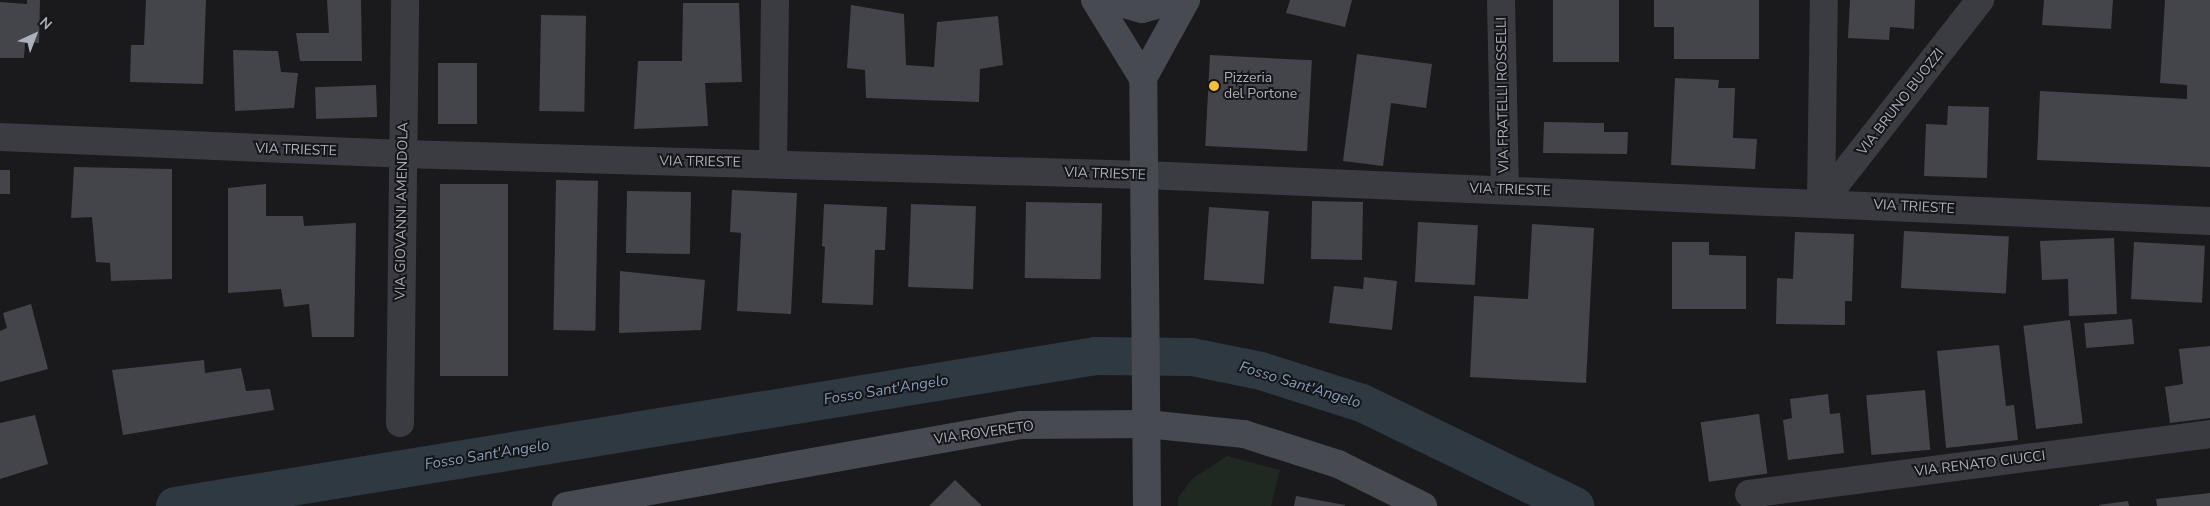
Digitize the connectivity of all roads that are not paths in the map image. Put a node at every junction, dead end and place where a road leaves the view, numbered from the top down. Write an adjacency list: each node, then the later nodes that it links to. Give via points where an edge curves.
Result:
1 (405, 0): 12 (street, VIA GIOVANNI AMENDOLA)
2 (775, 0): 13 (street)
3 (1095, 0): 10 (street)
4 (1110, 0): 5 (street, via 1142,9)
5 (1176, 0)
6 (1186, 0): 10 (street)
7 (1501, 0): 15 (street, VIA FRATELLI ROSSELLI)
8 (1824, 0): 16 (street)
9 (1980, 0): 16 (street, VIA BRUNO BUOZZI)
10 (1143, 78): 14 (street)
11 (0, 137): 12 (street, VIA TRIESTE)
12 (403, 154): 13 (street, VIA TRIESTE); 18 (street, VIA GIOVANNI AMENDOLA)
13 (773, 164): 14 (street, VIA TRIESTE)
14 (1145, 175): 15 (street, VIA TRIESTE); 19 (street)
15 (1505, 190): 16 (street, VIA TRIESTE)
16 (1822, 203): 17 (street, VIA TRIESTE)
17 (2210, 221)
18 (400, 423)
19 (1146, 424): 22 (street, VIA ROVERETO, via 1021,425); 23 (street); 24 (street, VIA ROVERETO, via 1244,434 1338,464)
20 (2210, 434): 21 (street, VIA RENATO CIUCCI)
21 (1750, 494)
22 (566, 506)
23 (1147, 506)
24 (1423, 506)

